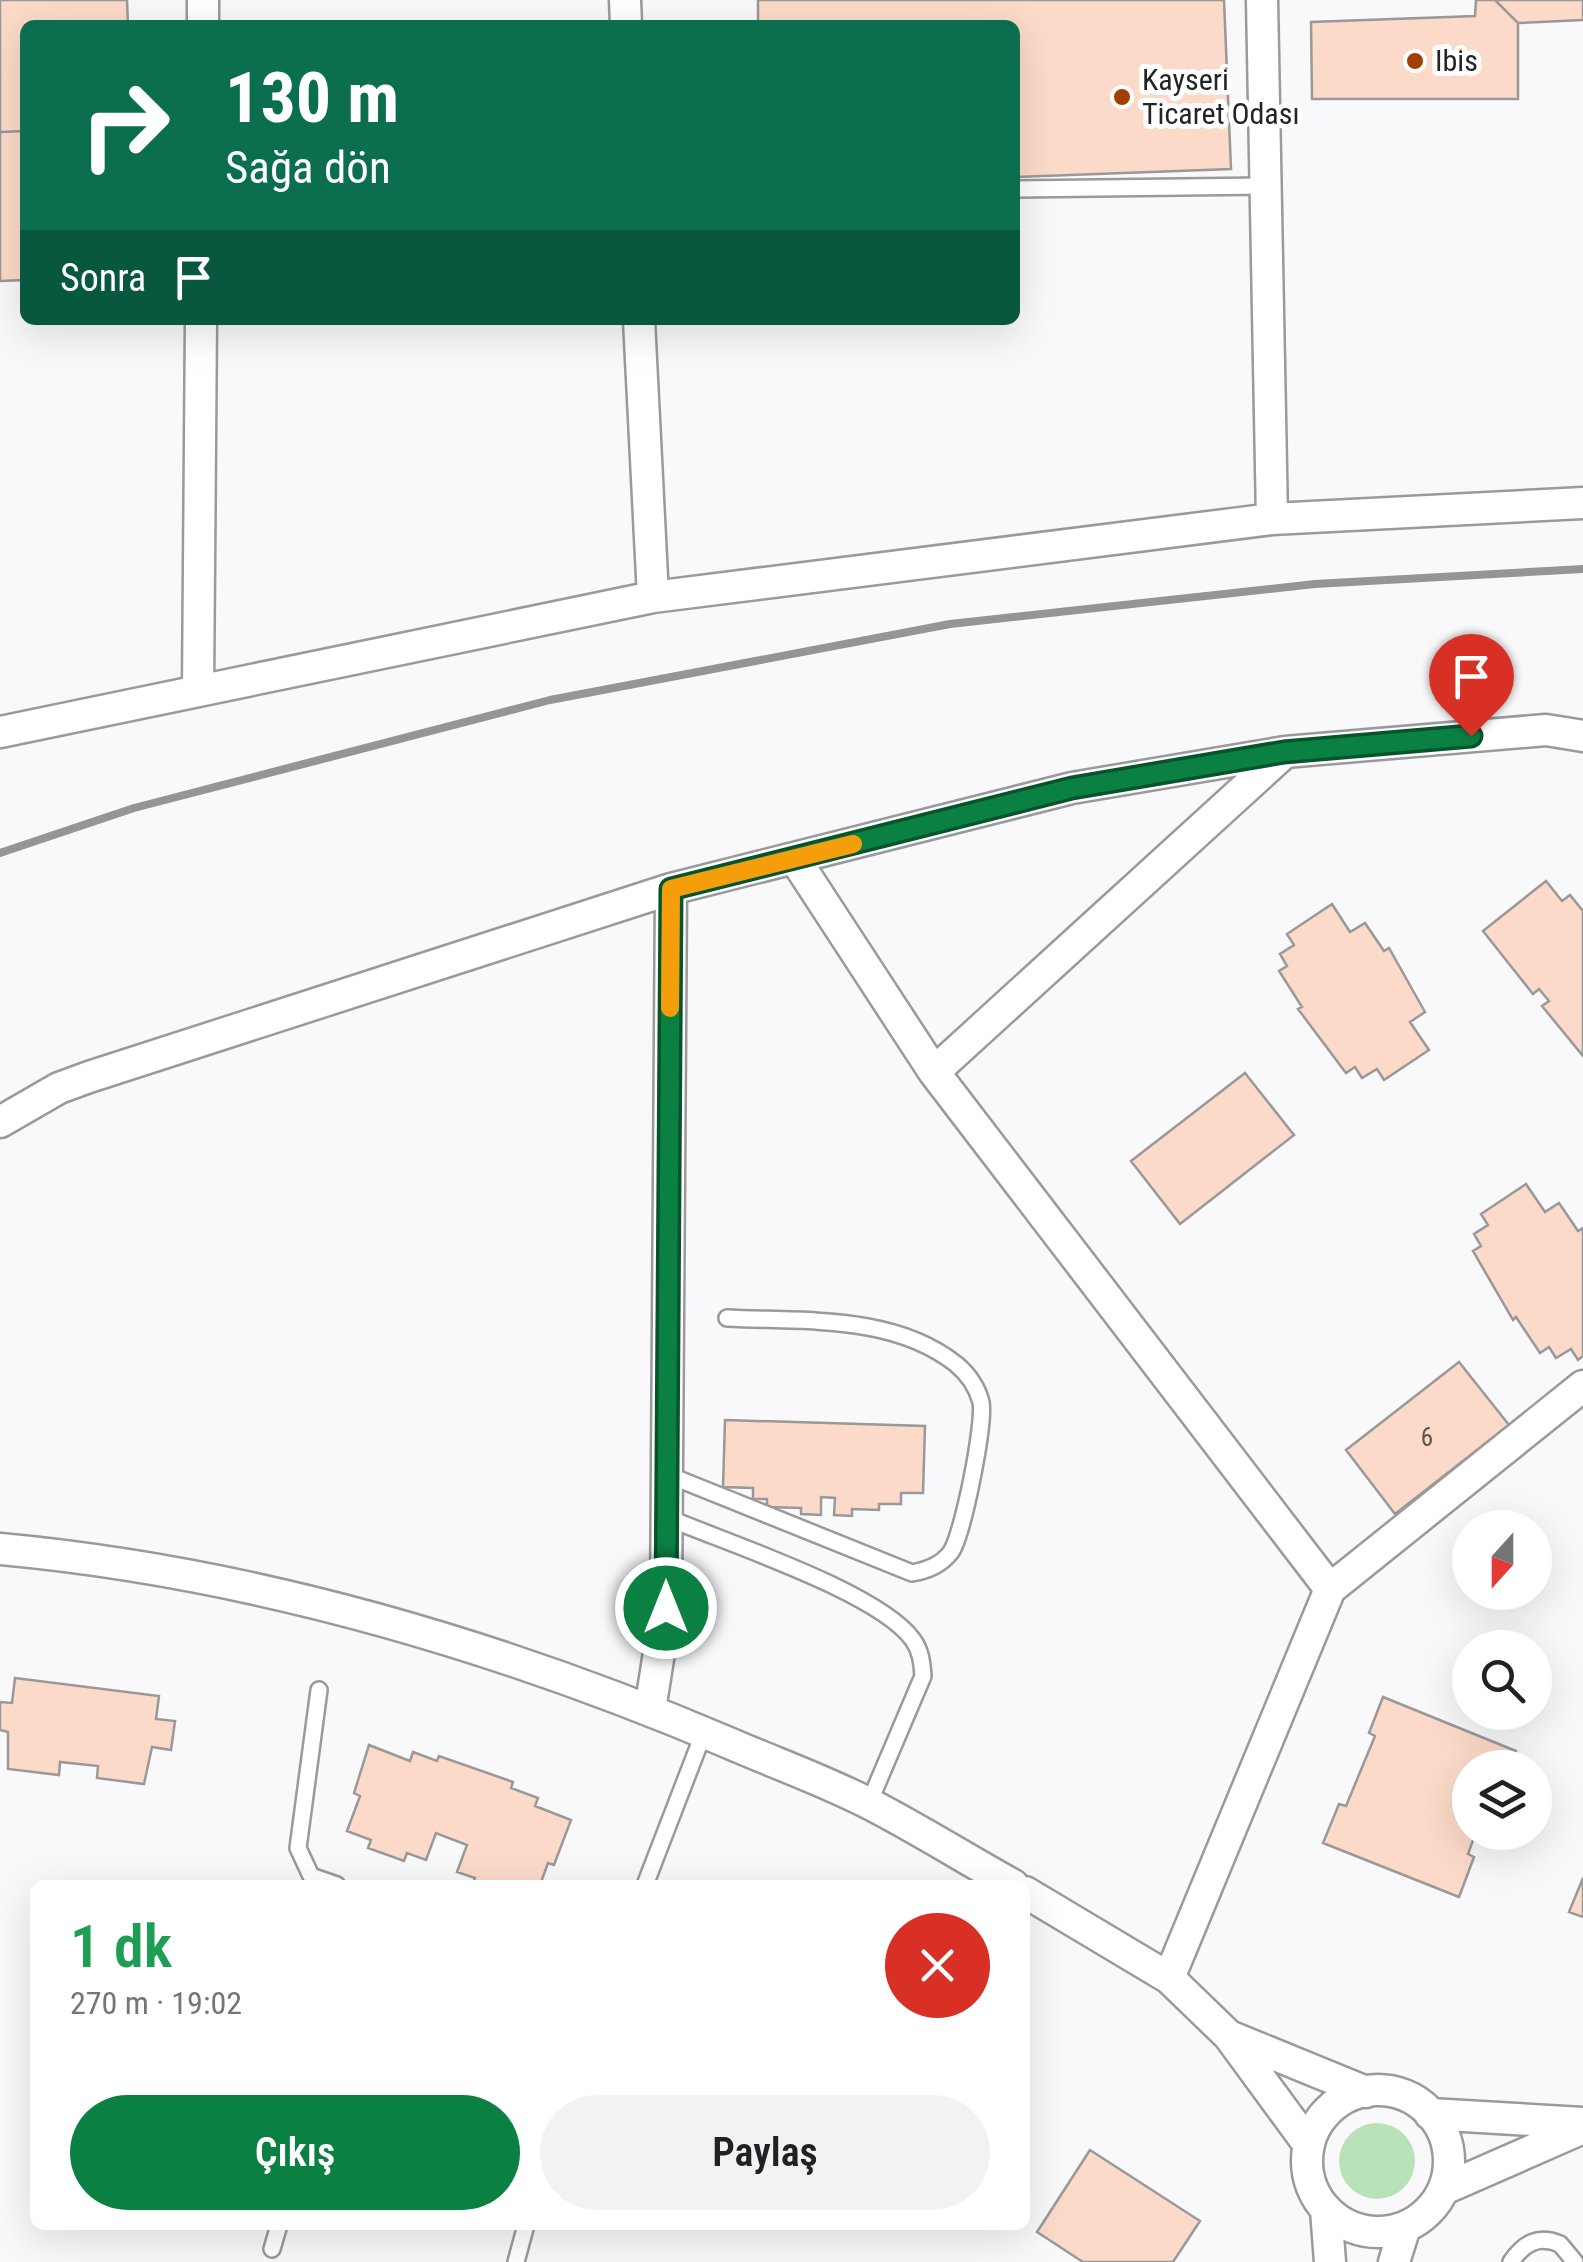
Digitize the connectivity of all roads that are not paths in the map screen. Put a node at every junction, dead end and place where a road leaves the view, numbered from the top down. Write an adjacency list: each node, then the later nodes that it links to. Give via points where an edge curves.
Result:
1 (1262, 0): 2 (street)
2 (1265, 186): 3 (lane); 7 (street)
3 (1020, 189)
4 (201, 325): 9 (street)
5 (639, 325): 8 (street)
6 (1583, 503): 7 (street)
7 (1272, 519): 8 (street)
8 (654, 597): 9 (street)
9 (198, 689): 10 (street)
10 (0, 732)
11 (1583, 736): 12 (street, via 1546,730)
12 (1284, 752): 13 (street, via 1072,788); 15 (street)
13 (795, 859): 14 (street); 15 (street)
14 (671, 889): 16 (street, via 89,1077); 19 (street)
15 (934, 1072): 22 (street)
16 (0, 1122)
17 (726, 1318): 19 (lane, via 878,1326 967,1374 982,1417 955,1545 936,1565 912,1573)
18 (1583, 1386): 22 (street)
19 (666, 1474): 20 (street)
20 (666, 1517): 24 (street, via 666,1608); 26 (lane, via 855,1598 912,1638 923,1676)
21 (0, 1549): 24 (street, via 109,1562 364,1616)
22 (1330, 1589): 31 (street)
23 (320, 1690): 27 (lane, via 298,1848 311,1876)
24 (650, 1710): 25 (street)
25 (704, 1732): 26 (street); 28 (lane)
26 (869, 1803): 29 (street)
27 (323, 1880)
28 (647, 1880)
29 (1004, 1880)
30 (1030, 1895): 31 (street)
31 (1169, 1978): 32 (street)
32 (1228, 2036): 33 (street); 36 (street)
33 (1366, 2092): 34 (street, via 1400,2094); 36 (street, via 1333,2106)
34 (1430, 2114): 35 (street); 37 (street, via 1447,2143)
35 (1583, 2126): 37 (street)
36 (1308, 2145): 38 (street, via 1313,2191)
37 (1444, 2189): 39 (street, via 1432,2209)
38 (1326, 2210): 39 (street, via 1367,2232); 44 (street)
39 (1405, 2227): 45 (street)
40 (277, 2230): 42 (lane)
41 (525, 2230): 43 (lane)
42 (272, 2248)
43 (516, 2262)
44 (1330, 2262)
45 (1394, 2262)
46 (1511, 2262): 47 (lane, via 1528,2243 1550,2240)
47 (1575, 2262)

